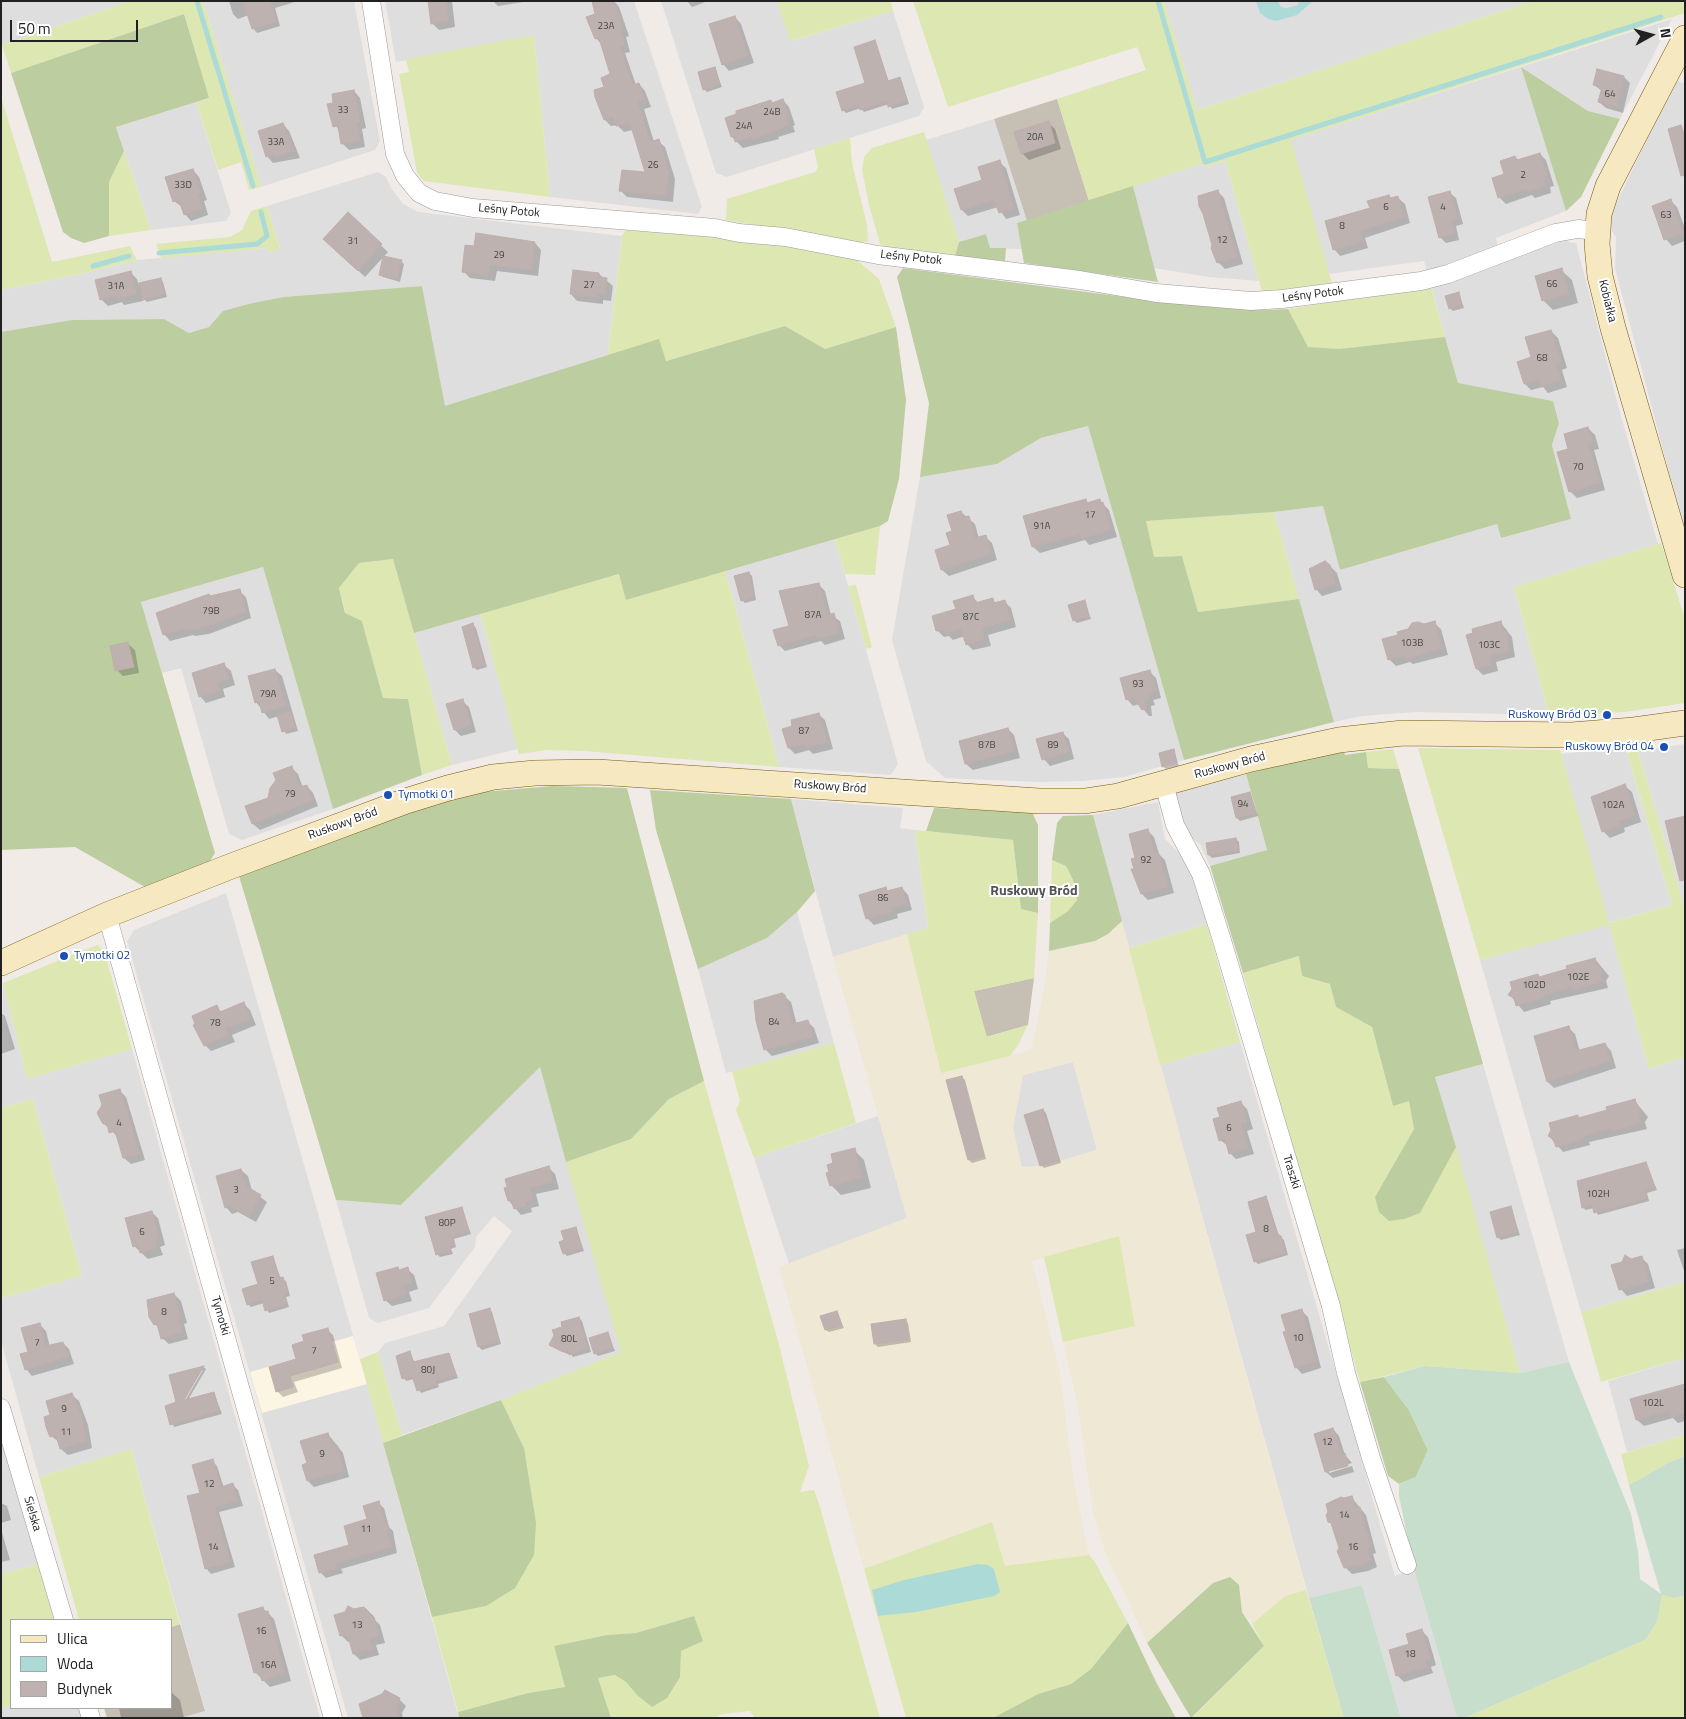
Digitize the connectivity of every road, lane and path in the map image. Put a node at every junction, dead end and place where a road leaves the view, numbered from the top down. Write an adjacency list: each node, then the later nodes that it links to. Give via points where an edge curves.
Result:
1 (371, 1): 3 (street, Leśny Potok, via 395,154 405,176 419,193 435,201 473,208 715,228 786,237 878,255 1070,278 1156,293 1244,301 1421,281 1448,274 1555,233 1578,228)
2 (1685, 40): 3 (street, Kobiałka, via 1614,173 1603,200)
3 (1597, 231): 4 (street, Kobiałka, via 1598,258 1611,319)
4 (1685, 575)
5 (1685, 723): 6 (street, Ruskowy Bród, via 1572,735 1403,733 1373,736 1295,749)
6 (1164, 784): 7 (street, Ruskowy Bród, via 1100,799 1062,802 597,772 543,772 494,777 406,801); 10 (street, Traszki, via 1175,825 1201,874 1221,937 1331,1306 1368,1448)
7 (107, 915): 8 (street, Ruskowy Bród); 12 (street, Tymotki)
8 (1, 963)
9 (1, 1408): 11 (street, Sielska)
10 (1406, 1565)
11 (64, 1619)
12 (333, 1718)

